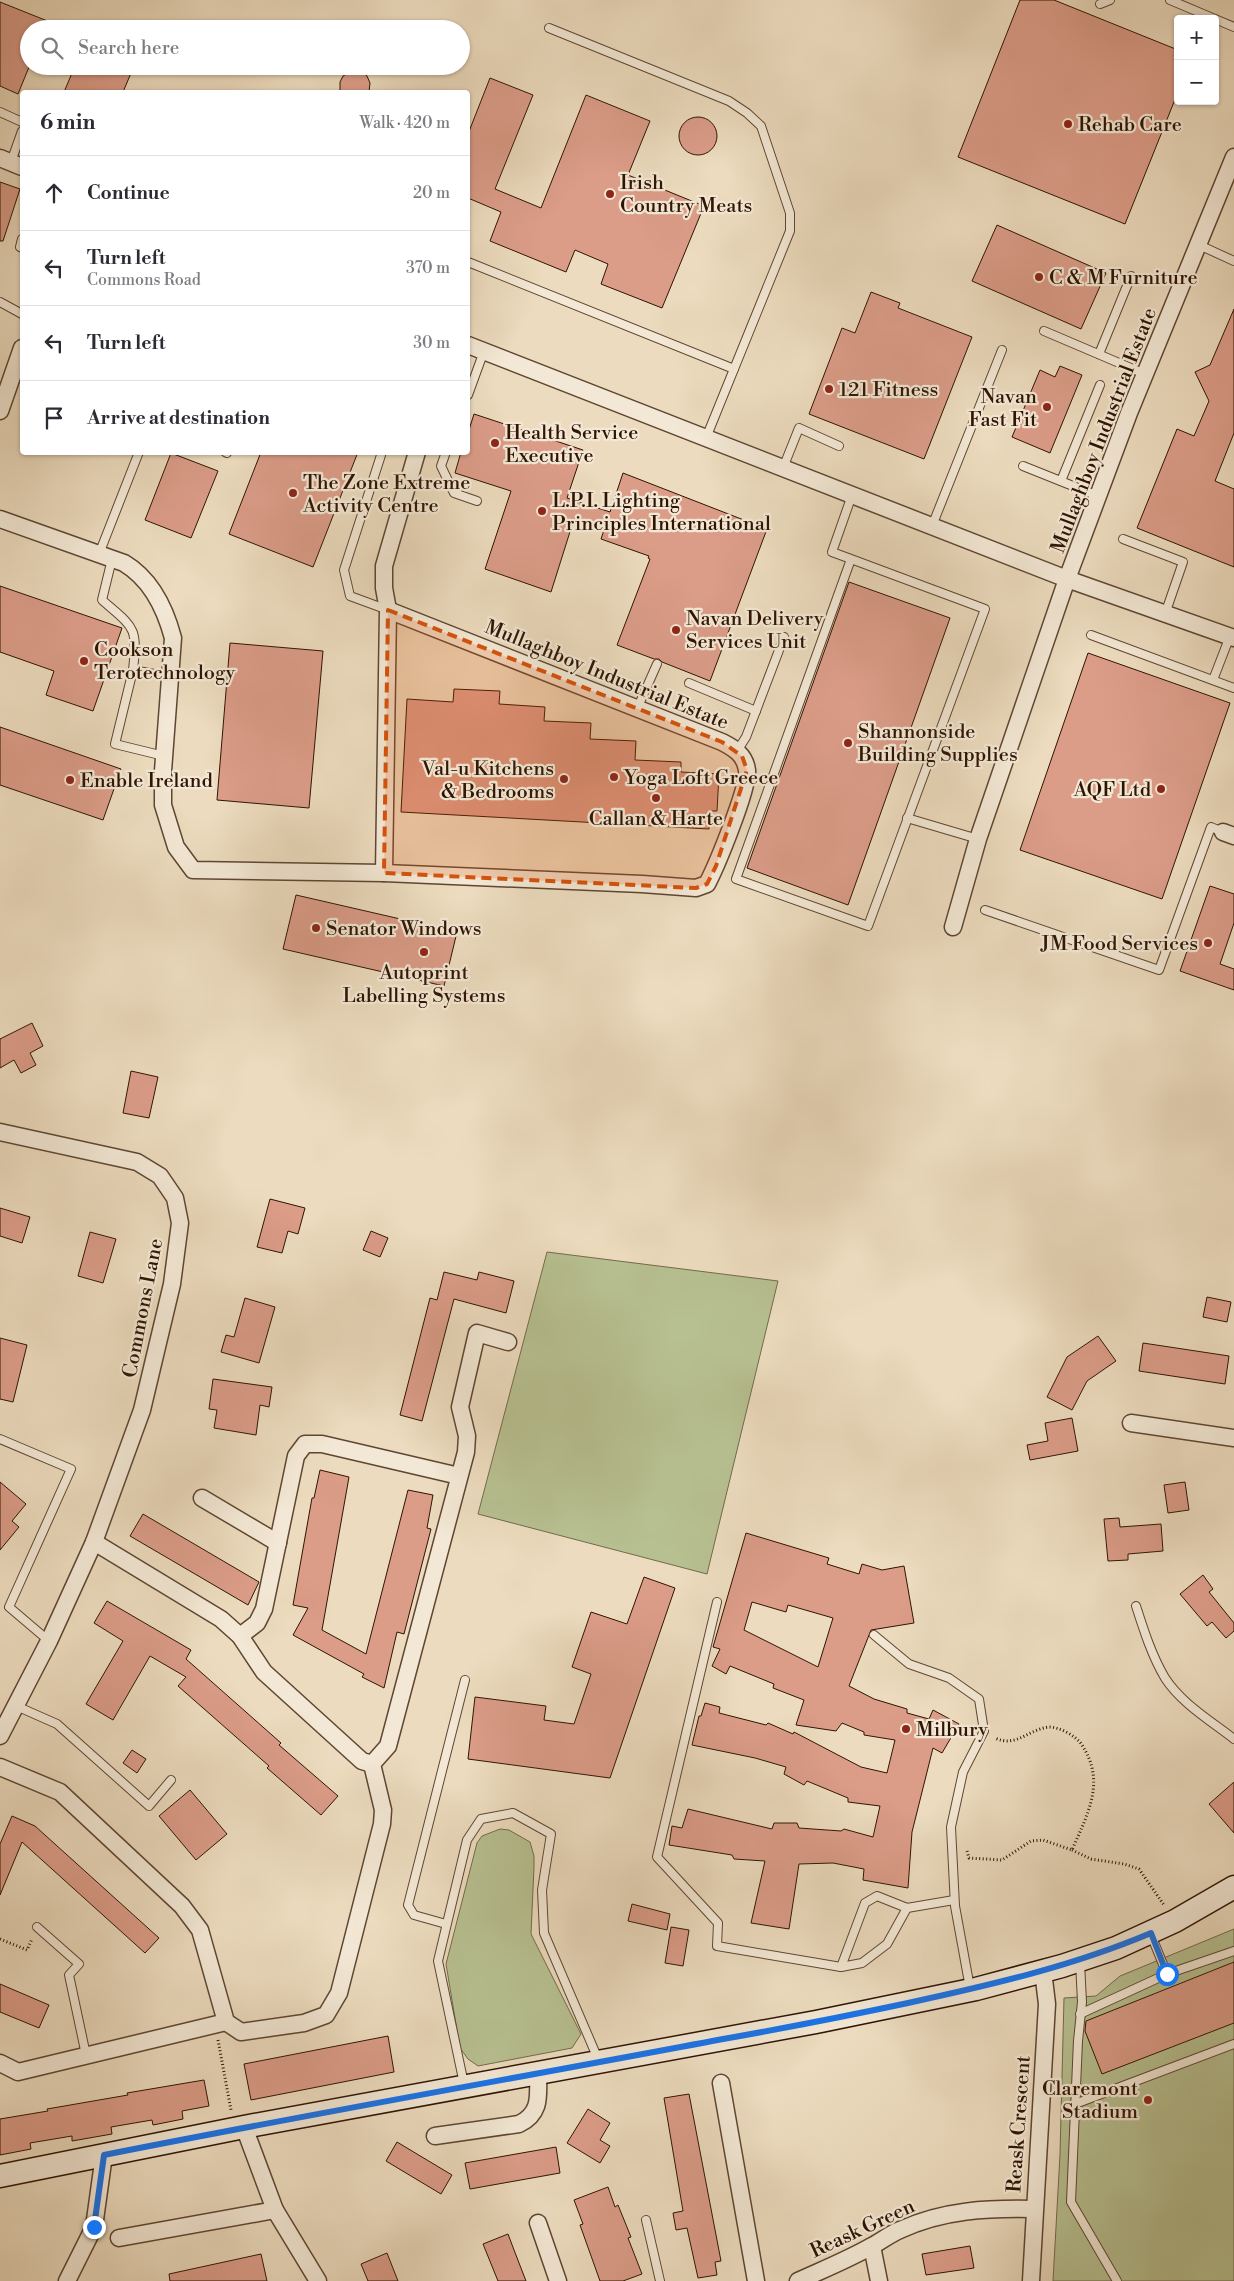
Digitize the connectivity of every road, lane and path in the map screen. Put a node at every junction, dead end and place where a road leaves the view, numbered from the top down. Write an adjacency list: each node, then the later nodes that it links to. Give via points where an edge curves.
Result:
1 (1110, 0): 3 (lane)
2 (1170, 0): 4 (lane)
3 (1100, 4)
4 (1206, 15)
5 (1219, 21): 6 (lane)
6 (1234, 27)
7 (549, 28): 25 (lane, via 728,101 761,126 790,213 790,231)
8 (0, 112): 9 (lane)
9 (20, 121)
10 (20, 137): 12 (lane)
11 (1234, 158): 13 (street, Mullaghboy Industrial Estate)
12 (11, 162)
13 (1200, 245): 14 (lane); 26 (street, Mullaghboy Industrial Estate)
14 (1234, 261)
15 (470, 263): 25 (lane)
16 (1131, 276): 24 (lane)
17 (1, 304): 18 (lane)
18 (20, 313)
19 (1044, 331): 24 (lane)
20 (470, 346): 22 (street, Mullaghboy Industrial Estate)
21 (1002, 350): 43 (lane)
22 (484, 351): 28 (lane); 30 (street, Mullaghboy Industrial Estate)
23 (20, 354): 29 (street)
24 (1099, 354): 26 (lane)
25 (734, 370): 30 (lane)
26 (1146, 374): 40 (street, Mullaghboy Industrial Estate)
27 (1100, 385): 38 (lane)
28 (470, 390)
29 (0, 411)
30 (706, 438): 37 (street, Mullaghboy Industrial Estate)
31 (840, 446): 37 (lane, via 800,428)
32 (138, 455): 45 (lane)
33 (381, 455): 48 (lane, via 344,570 350,596)
34 (417, 455): 48 (street, via 384,566)
35 (445, 455): 41 (lane, via 441,466 454,493)
36 (1023, 466): 38 (lane)
37 (783, 468): 39 (street, Mullaghboy Industrial Estate)
38 (1061, 481): 40 (lane)
39 (852, 495): 43 (street, Mullaghboy Industrial Estate); 46 (lane, via 832,552)
40 (1098, 496): 47 (street, Mullaghboy Industrial Estate)
41 (477, 501)
42 (0, 518): 45 (street, Mullaghboy Industrial Estate)
43 (932, 526): 47 (street, Mullaghboy Industrial Estate)
44 (1123, 540): 49 (lane, via 1183,562)
45 (105, 556): 54 (lane, via 102,600 130,624 136,642); 55 (street, Mullaghboy Industrial Estate, via 139,572 155,594 173,638)
46 (851, 559): 63 (lane, via 985,609); 63 (lane, via 736,879 868,926)
47 (1067, 579): 49 (street, Mullaghboy Industrial Estate); 65 (street, Mullaghboy Industrial Estate)
48 (388, 610): 59 (street, Mullaghboy Industrial Estate); 66 (street)
49 (1165, 614): 52 (street, Mullaghboy Industrial Estate)
50 (1091, 635): 56 (lane)
51 (784, 637): 60 (lane)
52 (1232, 637): 56 (lane)
53 (657, 664): 59 (lane)
54 (133, 670): 55 (lane); 62 (lane, via 114,744)
55 (170, 678): 62 (street, Mullaghboy Industrial Estate)
56 (1213, 680): 58 (lane)
57 (689, 684): 60 (lane)
58 (1234, 688)
59 (638, 709): 61 (street, Mullaghboy Industrial Estate)
60 (756, 711): 61 (lane)
61 (737, 750): 66 (street, Mullaghboy Industrial Estate, via 747,770 745,785 708,884 696,888)
62 (164, 756): 66 (street, Mullaghboy Industrial Estate, via 163,805 176,847 193,870)
63 (907, 818): 65 (lane)
64 (1229, 834): 67 (lane, via 1211,827 1159,970)
65 (978, 839): 68 (street, Mullaghboy Industrial Estate)
66 (384, 873)
67 (985, 910)
68 (953, 927)
69 (0, 1132): 76 (street, Commons Lane, via 137,1162 160,1176 175,1198 180,1223 172,1284 142,1410)
70 (508, 1342): 74 (street, via 477,1333 460,1407 467,1436)
71 (1131, 1423): 73 (street)
72 (0, 1438): 82 (lane, via 71,1469 9,1607)
73 (1234, 1438)
74 (459, 1476): 77 (street, via 322,1444 305,1444 296,1456); 88 (street, via 388,1746)
75 (202, 1498): 77 (street)
76 (94, 1542): 81 (street, via 221,1619); 82 (street, Commons Lane)
77 (278, 1543): 81 (street, via 264,1609 257,1623)
78 (717, 1602): 103 (lane, via 657,1857 718,1923 717,1946)
79 (1136, 1606): 87 (lane, via 1149,1647 1166,1679 1184,1699)
80 (874, 1634): 94 (lane, via 909,1664 949,1678 979,1698 984,1731 963,1772 951,1827)
81 (240, 1636): 88 (street, via 264,1672 362,1761)
82 (49, 1641): 84 (street, Commons Lane)
83 (465, 1680): 97 (lane, via 408,1905 414,1915)
84 (9, 1712): 85 (street, Commons Lane); 90 (lane, via 57,1724 149,1806)
85 (0, 1736)
86 (995, 1738): 91 (path, via 1003,1742 1018,1740 1051,1727 1077,1738 1092,1764 1095,1779 1087,1816)
87 (1234, 1739)
88 (372, 1764): 108 (street, via 383,1810 382,1824 339,1994 326,2015 304,2024 241,2032)
89 (0, 1767): 108 (street, via 60,1792 182,1906 200,1930)
90 (171, 1780)
91 (1072, 1850): 92 (path, via 1043,1840 1031,1841 1002,1860 969,1858); 96 (path, via 1091,1859 1139,1869)
92 (967, 1851)
93 (1234, 1888): 96 (street)
94 (954, 1900): 95 (lane); 106 (lane)
95 (907, 1908): 103 (lane, via 887,1944 862,1963); 103 (lane, via 877,1896 865,1903)
96 (1175, 1921): 99 (street)
97 (446, 1924): 112 (lane, via 467,1840 481,1819 513,1812 550,1834 542,1890 544,1933); 115 (lane, via 438,1961)
98 (37, 1926): 100 (path, via 27,1950); 110 (lane, via 79,1964 69,1975)
99 (1151, 1933): 102 (street); 105 (lane)
100 (0, 1939)
101 (1234, 1951): 105 (lane)
102 (1080, 1960): 104 (street); 107 (lane)
103 (841, 1967)
104 (1043, 1971): 106 (street); 121 (street, Reask Crescent, via 1047,2004)
105 (1167, 1974): 107 (lane)
106 (971, 1990): 112 (street)
107 (1080, 2014): 116 (lane)
108 (221, 2023): 110 (street); 117 (path)
109 (1234, 2044): 116 (lane)
110 (86, 2055): 111 (street, via 18,2072)
111 (0, 2063)
112 (600, 2063): 113 (street)
113 (538, 2073): 115 (street); 118 (street, via 537,2104 530,2119 520,2124)
114 (721, 2083): 131 (street)
115 (464, 2086): 117 (street)
116 (1075, 2104): 135 (lane, via 1071,2202)
117 (239, 2128): 119 (street); 122 (street)
118 (435, 2136)
119 (104, 2155): 120 (street); 127 (street, via 94,2227)
120 (0, 2176)
121 (1034, 2209): 126 (street, Reask Green, via 991,2208 933,2218 900,2230); 134 (street, Reask Crescent)
122 (275, 2210): 125 (street); 128 (street)
123 (646, 2220): 130 (lane)
124 (538, 2224): 129 (street)
125 (119, 2238)
126 (872, 2246): 132 (street, Reask Green); 133 (street)
127 (67, 2281)
128 (318, 2281)
129 (558, 2281)
130 (660, 2281)
131 (756, 2281)
132 (798, 2281)
133 (878, 2281)
134 (1031, 2281)
135 (1117, 2281)

